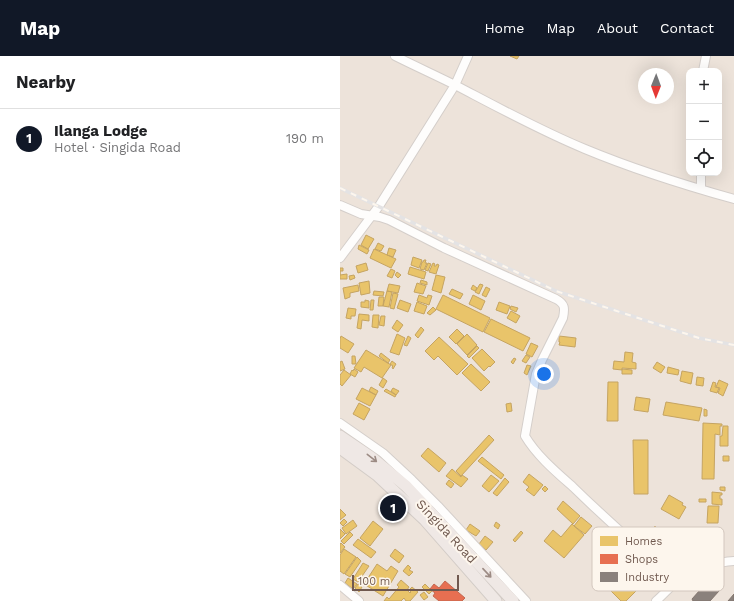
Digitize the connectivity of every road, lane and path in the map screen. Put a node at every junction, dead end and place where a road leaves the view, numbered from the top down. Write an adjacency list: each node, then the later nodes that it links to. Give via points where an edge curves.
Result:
1 (395, 56): 5 (street)
2 (468, 56): 5 (street)
3 (706, 56): 4 (street)
4 (704, 68)
5 (455, 85): 7 (street, via 541,130 585,149); 10 (street)
6 (701, 176): 7 (street)
7 (701, 189): 8 (street)
8 (734, 199)
9 (340, 205): 10 (street)
10 (372, 216): 11 (street); 15 (street, via 389,220 562,302 563,318 536,374 525,436 541,457)
11 (340, 258)
12 (340, 424): 23 (street, via 383,453 412,480)
13 (340, 436): 22 (highway, Singida Road, one-way to 22, via 406,486)
14 (341, 451): 21 (highway, Singida Road, via 377,475 425,520)
15 (615, 527)
16 (734, 561): 17 (street)
17 (724, 562)
18 (340, 585): 20 (street)
19 (666, 591): 24 (street)
20 (360, 601)
21 (496, 601)
22 (512, 601)
23 (526, 601)
24 (656, 601)

